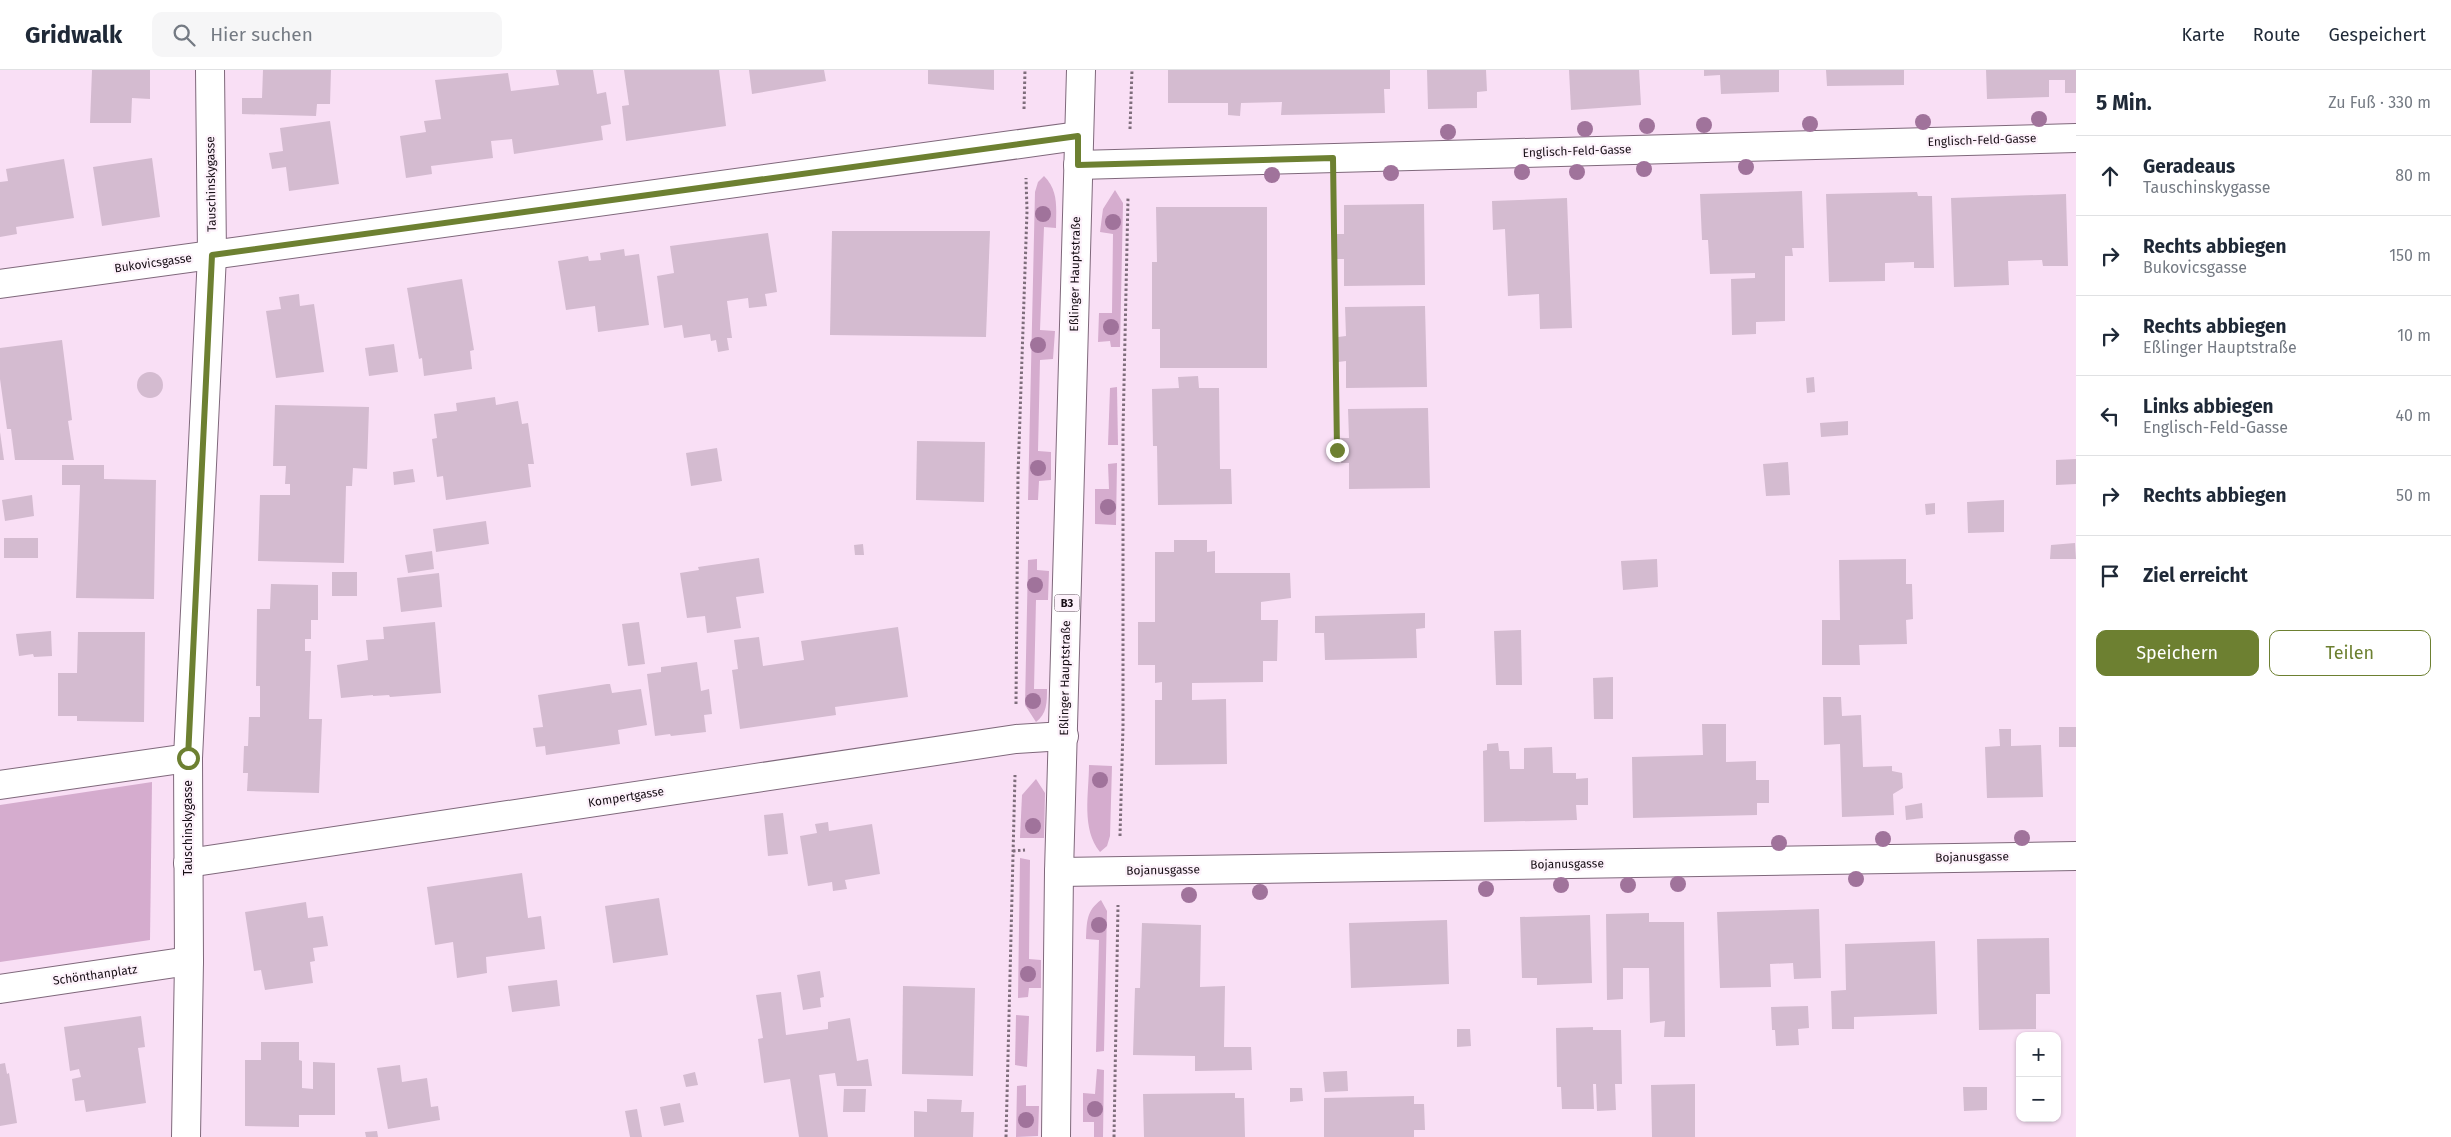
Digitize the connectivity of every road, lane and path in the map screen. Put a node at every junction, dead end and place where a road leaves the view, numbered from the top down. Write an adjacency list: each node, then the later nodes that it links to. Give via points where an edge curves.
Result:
1 (210, 70): 13 (street, Tauschinskygasse)
2 (1025, 70): 5 (path)
3 (1081, 70): 6 (street, Eßlinger Hauptstraße / B3)
4 (1132, 70): 7 (path)
5 (1024, 110)
6 (1078, 136): 10 (street, Eßlinger Hauptstraße / B3); 13 (street, Bukovicsgasse)
7 (1130, 138)
8 (2076, 138): 9 (street, Englisch-Feld-Gasse)
9 (1333, 158): 10 (street, Englisch-Feld-Gasse); 15 (path)
10 (1078, 165): 17 (street, Eßlinger Hauptstraße / B3)
11 (1026, 174): 16 (path)
12 (1129, 193): 21 (path, via 1123,432)
13 (212, 255): 14 (street, Bukovicsgasse); 18 (street, Tauschinskygasse)
14 (0, 284)
15 (1337, 450)
16 (1016, 707)
17 (1064, 736): 23 (street, Kompertgasse, via 1016,739); 24 (street, Eßlinger Hauptstraße / B3)
18 (188, 758): 20 (street); 23 (street, Tauschinskygasse)
19 (1015, 768): 29 (path)
20 (0, 785)
21 (1120, 841)
22 (2076, 856): 24 (street, Bojanusgasse)
23 (188, 863): 26 (street, Tauschinskygasse)
24 (1059, 872): 30 (street, Eßlinger Hauptstraße / B3)
25 (1118, 903): 31 (path)
26 (189, 961): 27 (street, Schönthanplatz); 28 (street, Tauschinskygasse)
27 (0, 989)
28 (186, 1137)
29 (1006, 1137)
30 (1056, 1137)
31 (1114, 1137)

